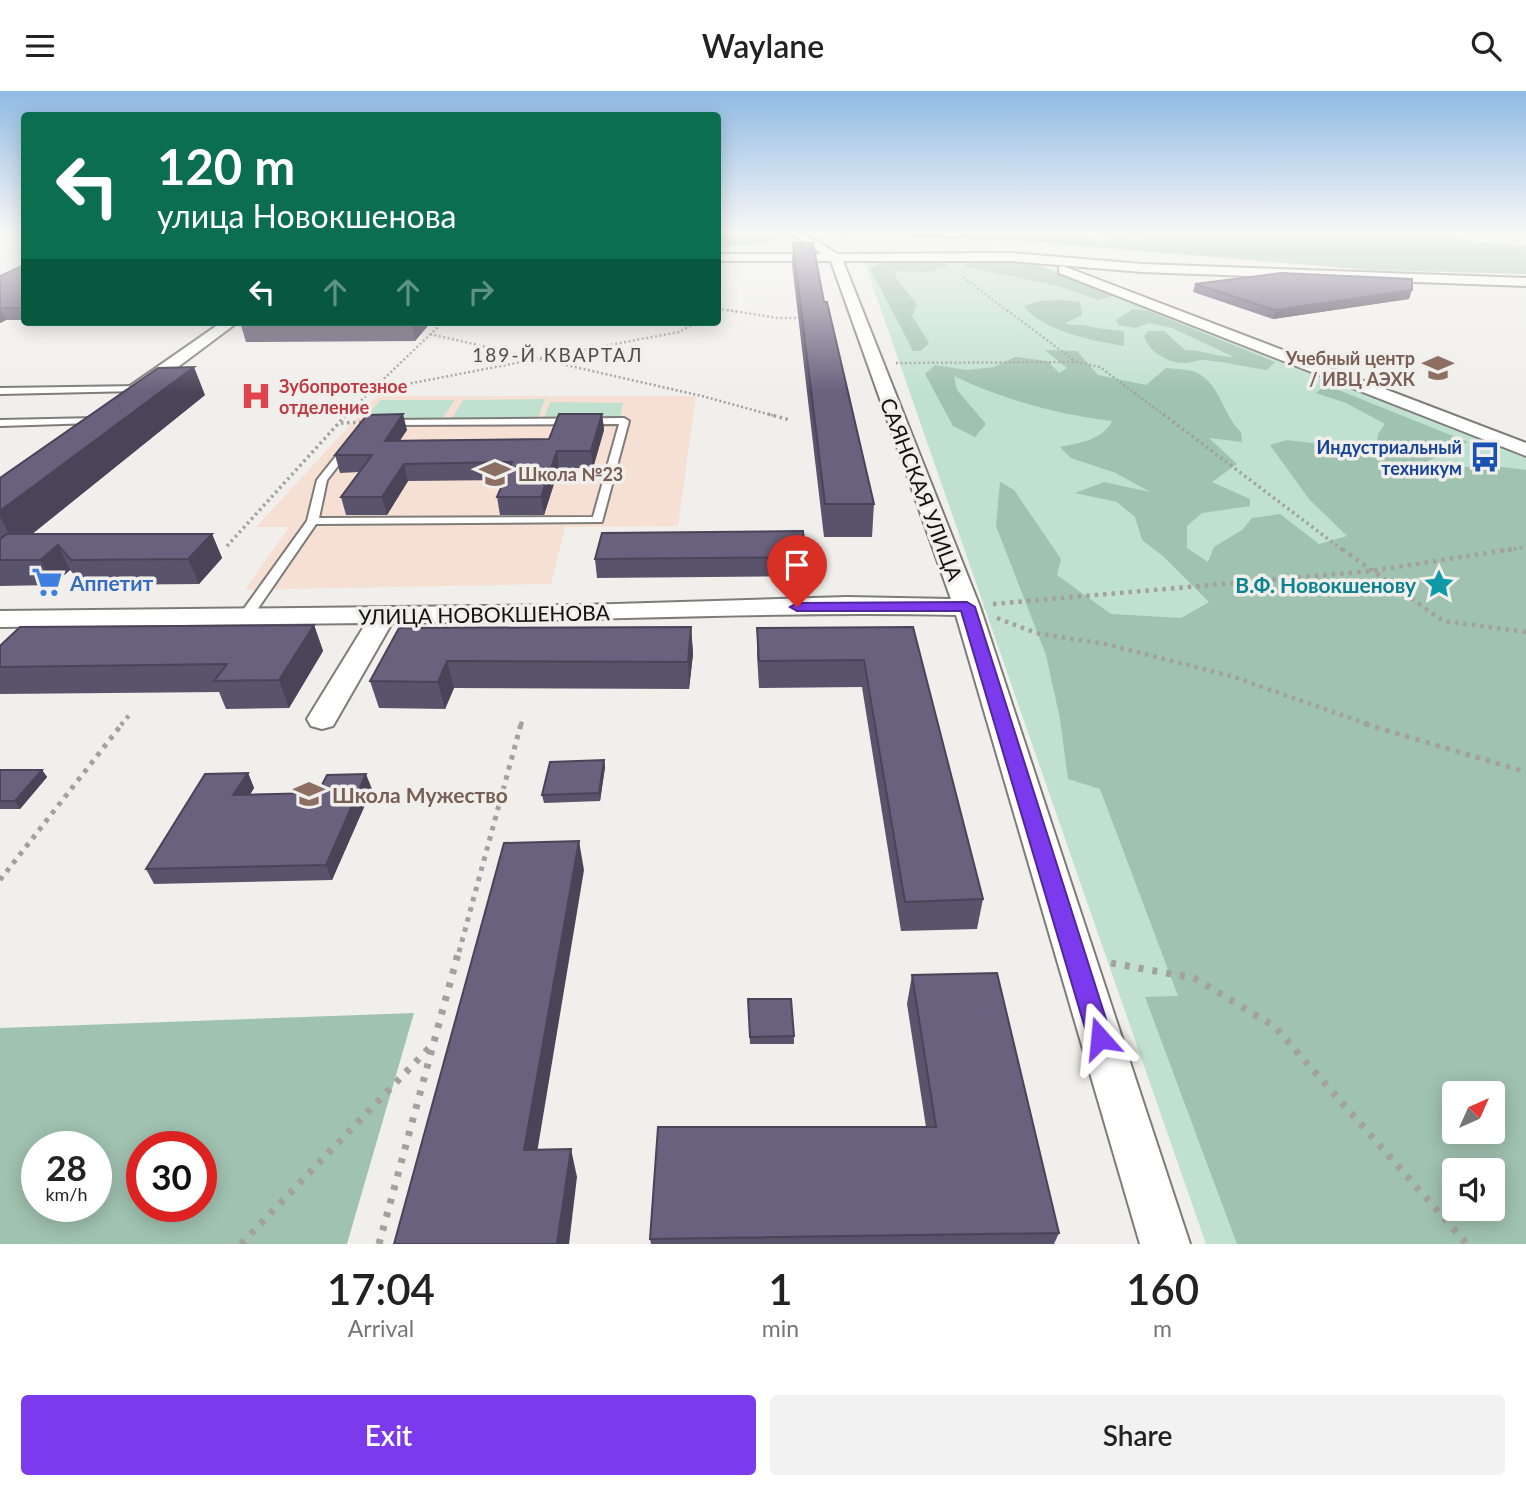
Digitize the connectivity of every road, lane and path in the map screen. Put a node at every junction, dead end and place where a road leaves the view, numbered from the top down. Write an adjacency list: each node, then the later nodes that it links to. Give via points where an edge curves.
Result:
1 (846, 285): 12 (street, САЯНСКАЯ УЛИЦА)
2 (974, 285): 11 (path)
3 (1100, 285): 23 (street)
4 (721, 310): 5 (path)
5 (804, 318)
6 (225, 326): 13 (street)
7 (690, 326): 10 (path, via 679,332)
8 (438, 327): 9 (path)
9 (430, 334): 10 (path); 15 (path)
10 (536, 359): 15 (path); 17 (path)
11 (1077, 362): 12 (path); 27 (path, via 1100,367)
12 (874, 363): 28 (street, САЯНСКАЯ УЛИЦА)
13 (138, 389): 14 (lane); 16 (street)
14 (0, 391)
15 (371, 391): 20 (path)
16 (105, 412): 19 (lane); 21 (street)
17 (790, 420)
18 (368, 422): 20 (path); 24 (lane, via 624,421 598,520)
19 (1, 423)
20 (340, 423): 25 (path)
21 (73, 435)
22 (353, 442): 24 (lane, via 322,480)
23 (1526, 450)
24 (313, 521): 29 (lane)
25 (226, 546)
26 (1526, 547): 27 (path)
27 (1371, 571): 28 (path); 32 (path, via 1443,621)
28 (967, 607): 30 (street, УЛИЦА НОВОКШЕНОВА, via 847,605); 36 (path, via 1036,633 1105,644 1231,676 1383,730); 38 (street, САЯНСКАЯ УЛИЦА)
29 (245, 617): 30 (street, УЛИЦА НОВОКШЕНОВА); 31 (street, УЛИЦА НОВОКШЕНОВА)
30 (383, 617): 35 (street)
31 (0, 619)
32 (1526, 632)
33 (130, 713): 37 (path)
34 (523, 717): 39 (path)
35 (322, 719)
36 (1526, 772)
37 (0, 880)
38 (1076, 961): 42 (street, САЯНСКАЯ УЛИЦА); 43 (path, via 1125,964 1194,978 1274,1026)
39 (433, 1044): 40 (path); 41 (path)
40 (241, 1244)
41 (379, 1244)
42 (1166, 1244)
43 (1467, 1244)

